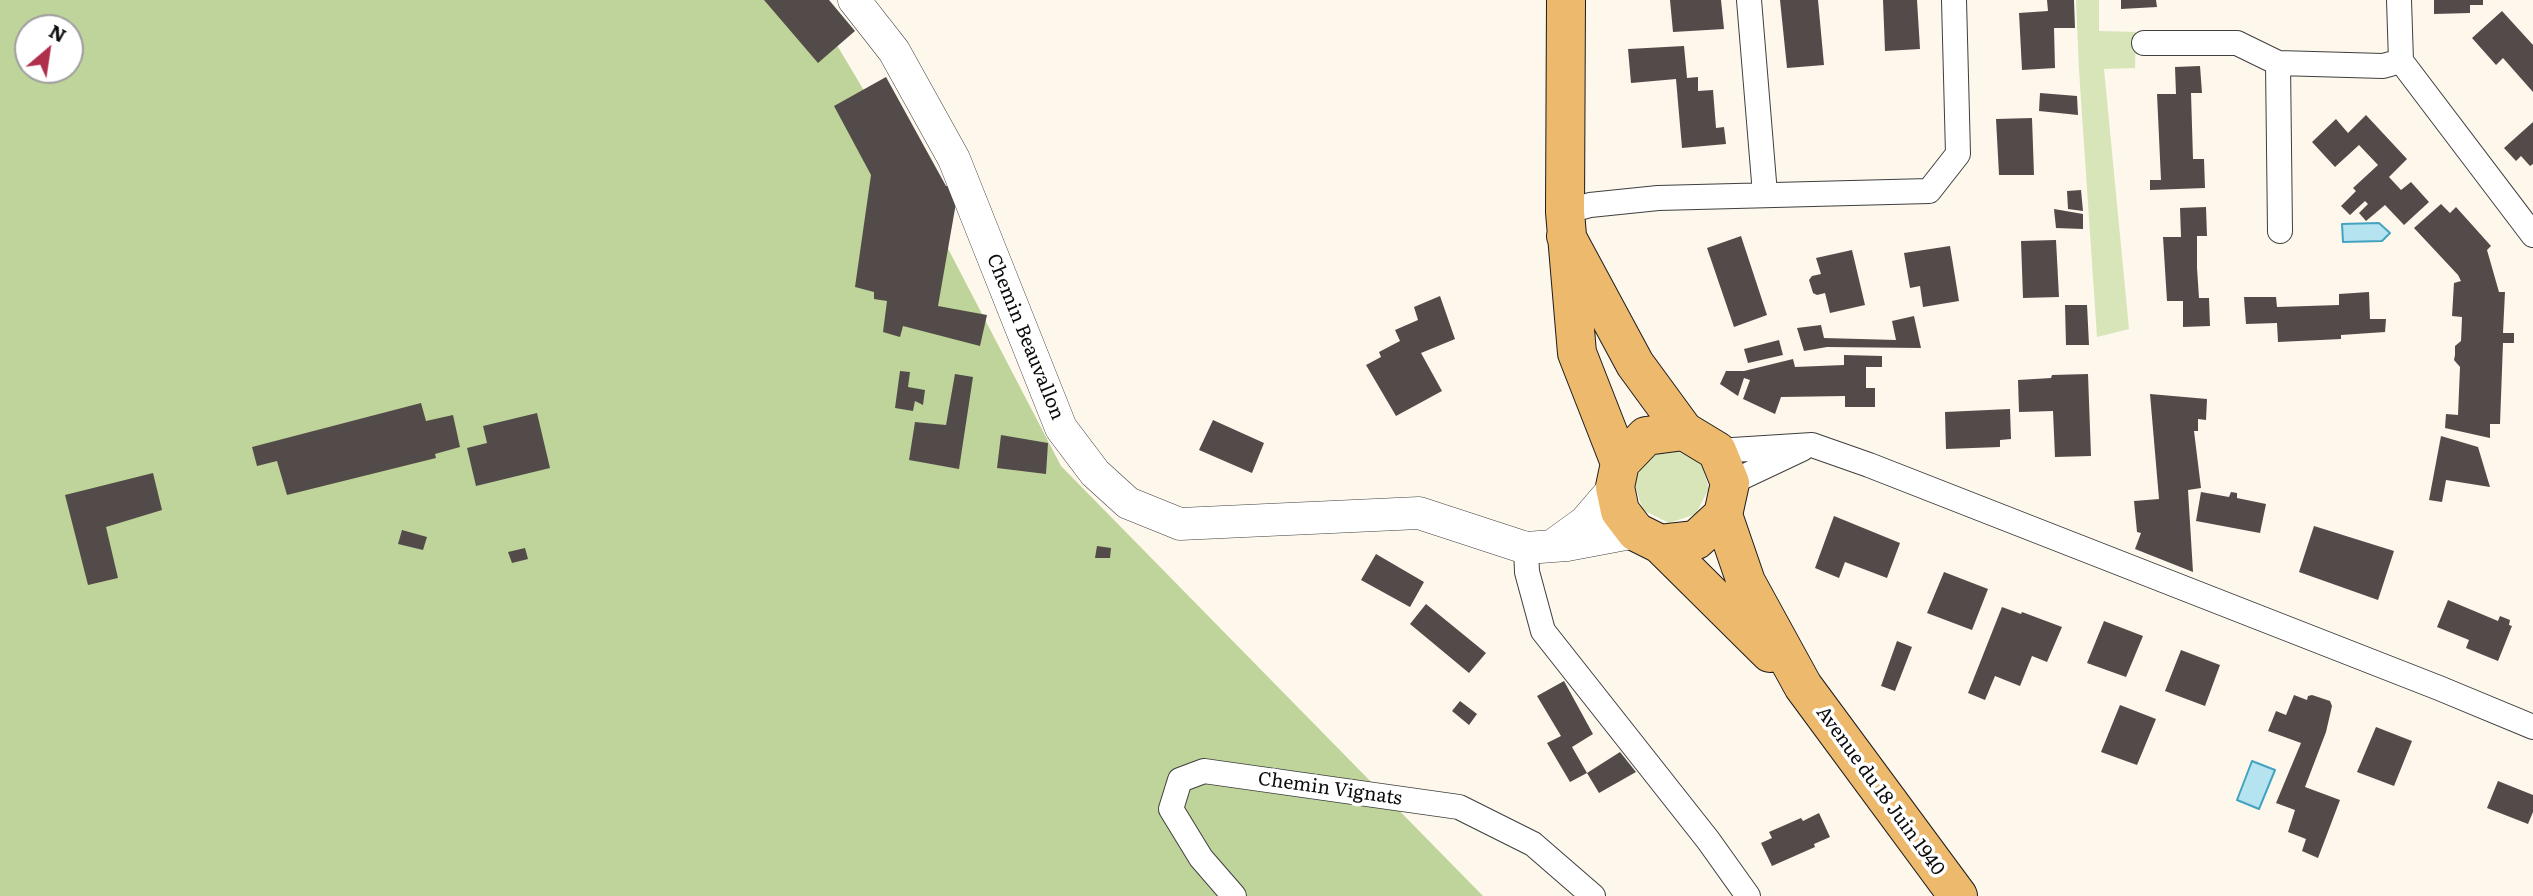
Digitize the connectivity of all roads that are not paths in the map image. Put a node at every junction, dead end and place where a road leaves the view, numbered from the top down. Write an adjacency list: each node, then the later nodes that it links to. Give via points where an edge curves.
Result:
1 (854, 0): 18 (street, Chemin Beauvallon, via 894,51 954,159 1060,428 1096,473 1128,503 1180,524 1419,513)
2 (1566, 0): 10 (main road)
3 (1749, 0): 9 (street)
4 (1954, 0): 9 (street, via 1958,154 1929,191)
5 (2399, 0): 7 (street)
6 (2144, 43): 8 (street, via 2237,43)
7 (2401, 61): 8 (street, via 2383,66); 12 (street)
8 (2278, 63): 11 (street)
9 (1765, 194): 10 (street, via 1590,205)
10 (1565, 224): 13 (main road, via 1635,364); 15 (main road, via 1577,354)
11 (2280, 231)
12 (2533, 235)
13 (1684, 431): 15 (main road, via 1646,436); 16 (main road)
14 (1812, 445): 16 (street); 16 (street); 20 (street)
15 (1617, 475): 17 (main road, via 1620,511); 18 (street, via 1585,522)
16 (1723, 483): 17 (main road, via 1696,540); 19 (main road, Avenue du 18 Juin 1940, via 1746,582)
17 (1648, 538): 18 (street, Chemin Beauvallon); 19 (main road, Avenue du 18 Juin 1940)
18 (1539, 547): 23 (street, via 1527,572 1542,631)
19 (1803, 686): 24 (main road, Avenue du 18 Juin 1940)
20 (2533, 727)
21 (1234, 896): 22 (street, Chemin Vignats, via 1201,858 1171,809 1180,780 1203,771 1459,807 1533,844)
22 (1593, 896)
23 (1748, 896)
24 (1958, 896)

